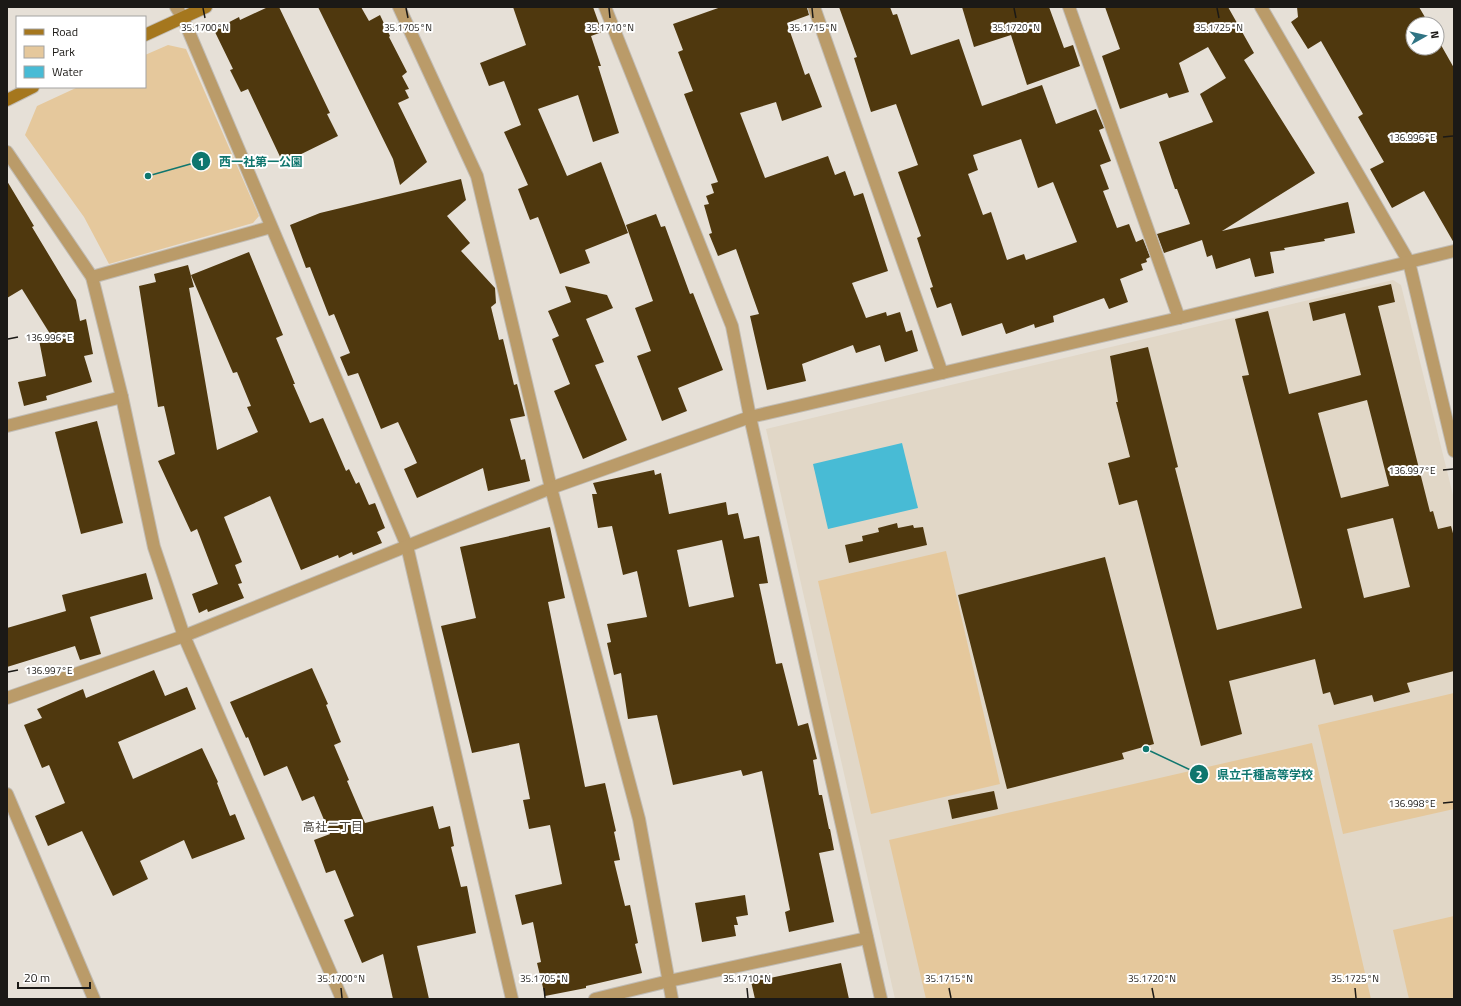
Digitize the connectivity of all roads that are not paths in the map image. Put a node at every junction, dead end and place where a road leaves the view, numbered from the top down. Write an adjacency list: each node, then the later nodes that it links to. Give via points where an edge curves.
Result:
1 (176, 7): 8 (street)
2 (206, 7): 8 (street)
3 (399, 7): 23 (street, via 477,176)
4 (605, 7): 20 (street, via 732,326)
5 (814, 7): 18 (street)
6 (1069, 7): 17 (street)
7 (1261, 7): 15 (street)
8 (183, 18): 9 (street); 13 (street)
9 (146, 35)
10 (31, 88): 11 (street)
11 (7, 100)
12 (7, 152): 16 (street)
13 (271, 227): 16 (street); 24 (street)
14 (1454, 251): 15 (street)
15 (1409, 262): 17 (street); 22 (street)
16 (92, 277): 19 (street)
17 (1178, 318): 18 (street)
18 (942, 372): 20 (street)
19 (122, 397): 21 (street); 25 (street, via 154,547)
20 (750, 417): 23 (street); 28 (street)
21 (7, 426)
22 (1454, 450)
23 (551, 488): 24 (street); 29 (street, via 639,819)
24 (407, 546): 25 (street); 32 (street)
25 (184, 636): 26 (street); 31 (street)
26 (7, 698)
27 (7, 794): 30 (street)
28 (867, 938): 29 (street); 35 (street)
29 (668, 980): 33 (street); 34 (street)
30 (94, 999)
31 (342, 999)
32 (512, 999)
33 (595, 999)
34 (672, 999)
35 (881, 999)

